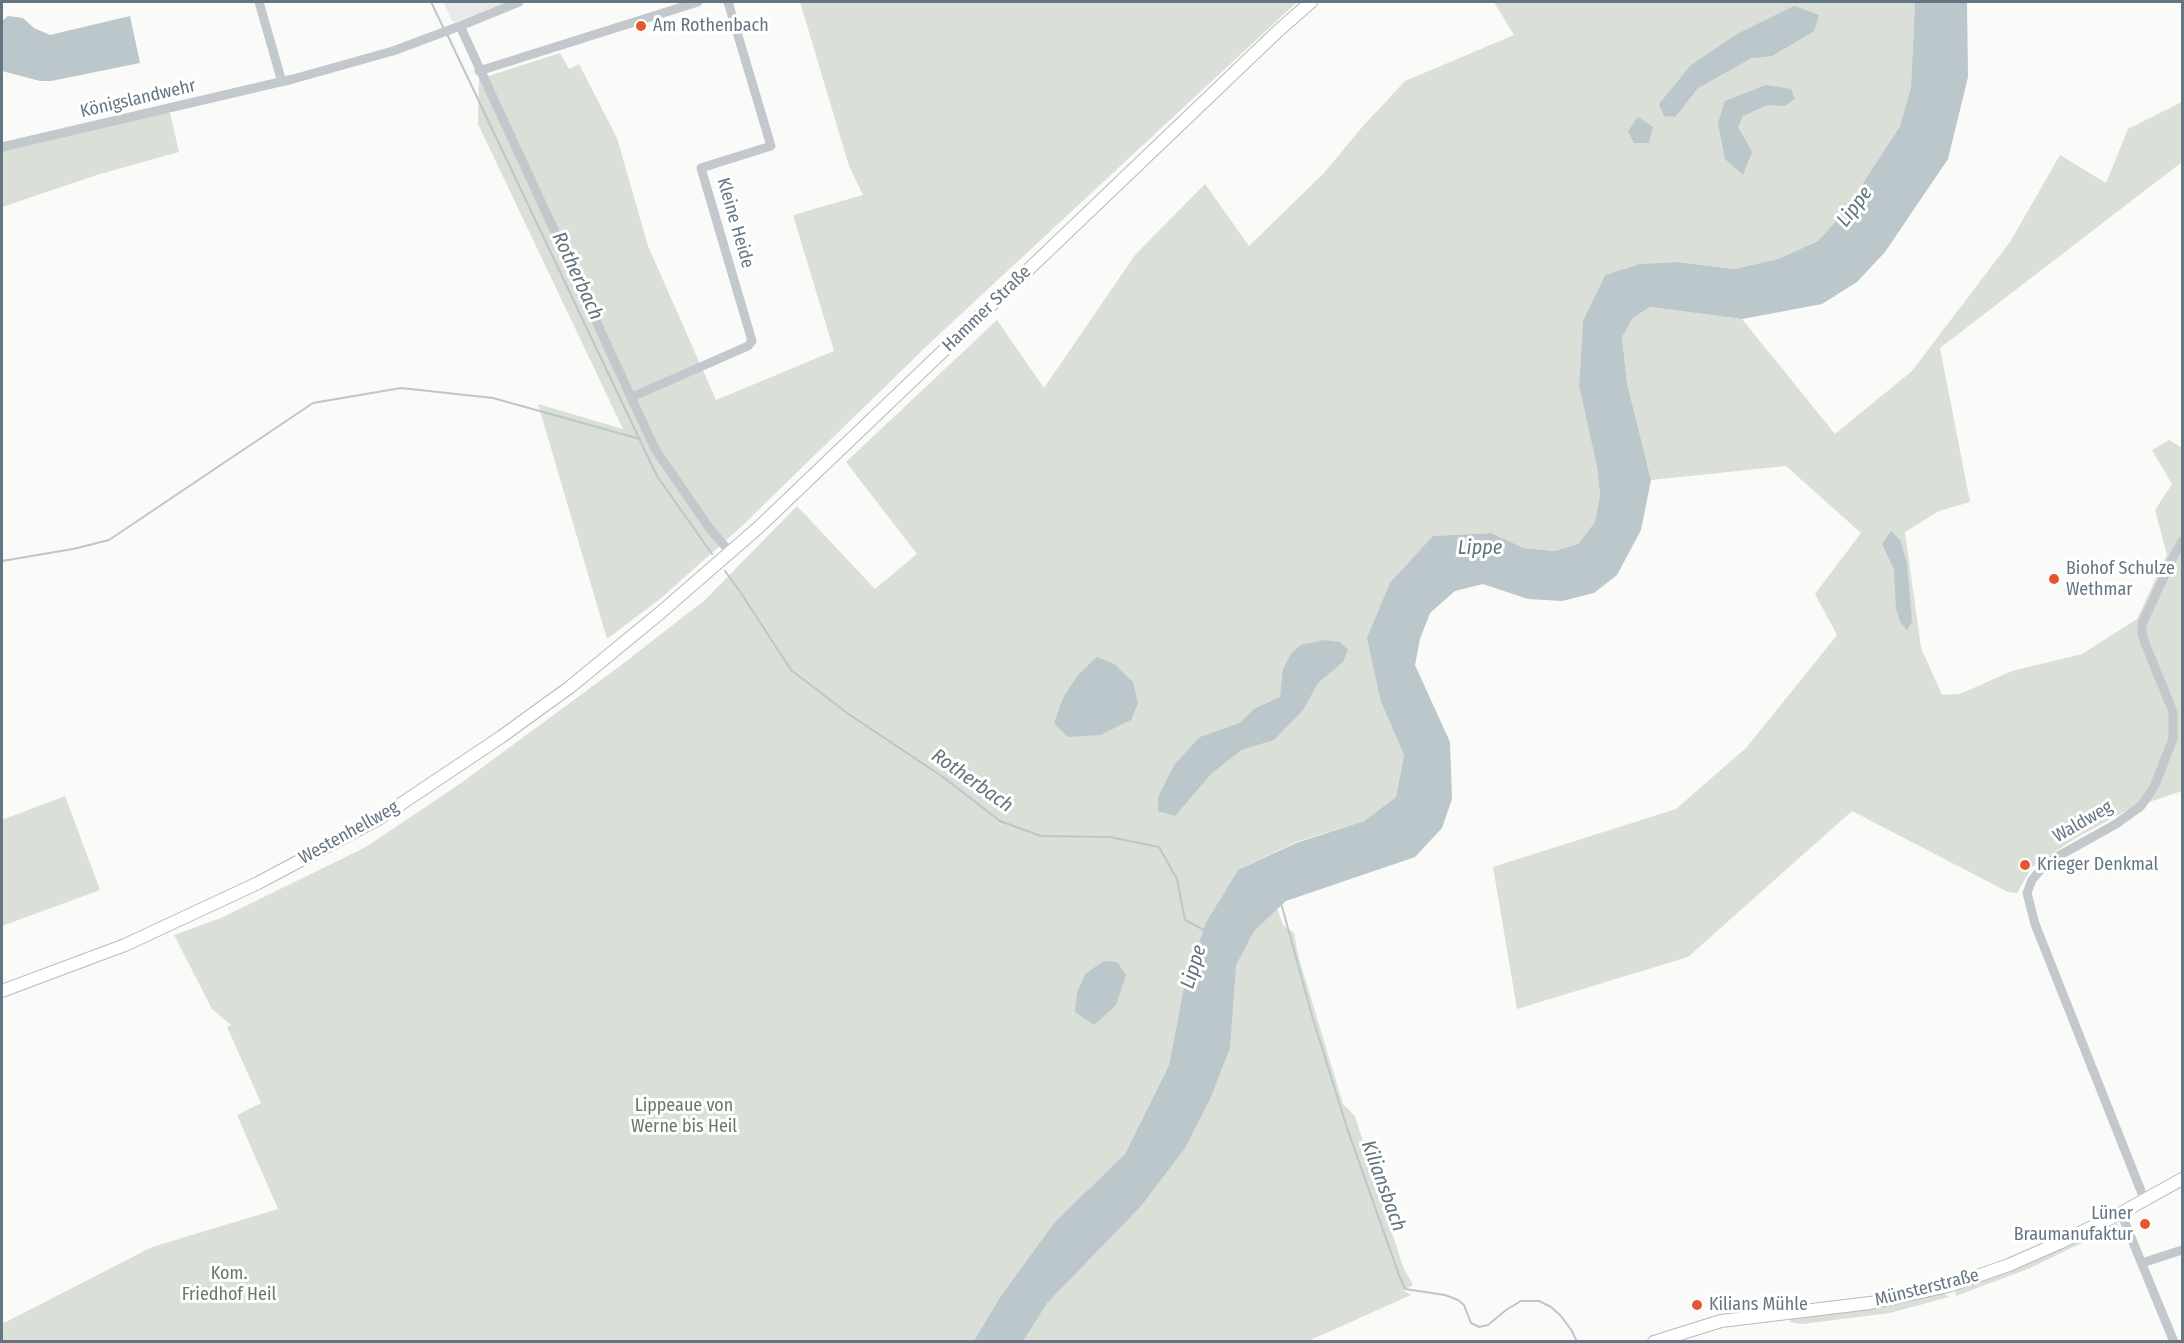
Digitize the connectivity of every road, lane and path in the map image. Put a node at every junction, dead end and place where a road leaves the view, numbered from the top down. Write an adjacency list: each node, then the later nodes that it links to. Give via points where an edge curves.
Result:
1 (259, 2): 8 (street)
2 (519, 2): 6 (street, Königslandwehr)
3 (698, 2): 7 (street)
4 (728, 2): 10 (street, Kleine Heide, via 771,146 701,168 752,341)
5 (1311, 2): 12 (main road, Hammer Straße)
6 (460, 26): 7 (street); 8 (street, Königslandwehr, via 393,51)
7 (479, 70): 10 (street)
8 (282, 82): 9 (street, Königslandwehr)
9 (2, 147)
10 (632, 396): 12 (street, via 665,465)
11 (2182, 541): 16 (street, Waldweg, via 2142,624 2145,643 2173,712 2173,739 2154,787 2141,806 2116,824 2046,863 2027,893)
12 (730, 552): 13 (main road, Hammer Straße)
13 (660, 613): 14 (main road, Westenhellweg, via 510,731 380,818 185,919)
14 (2, 991)
15 (2182, 1179): 16 (main road, Münsterstraße)
16 (2145, 1201): 17 (main road, Münsterstraße)
17 (2121, 1213): 19 (street); 20 (main road, Münsterstraße, via 2009,1265 1948,1286 1870,1303 1721,1321)
18 (2182, 1250): 19 (street)
19 (2142, 1263): 21 (street)
20 (1654, 1341)
21 (2174, 1341)

